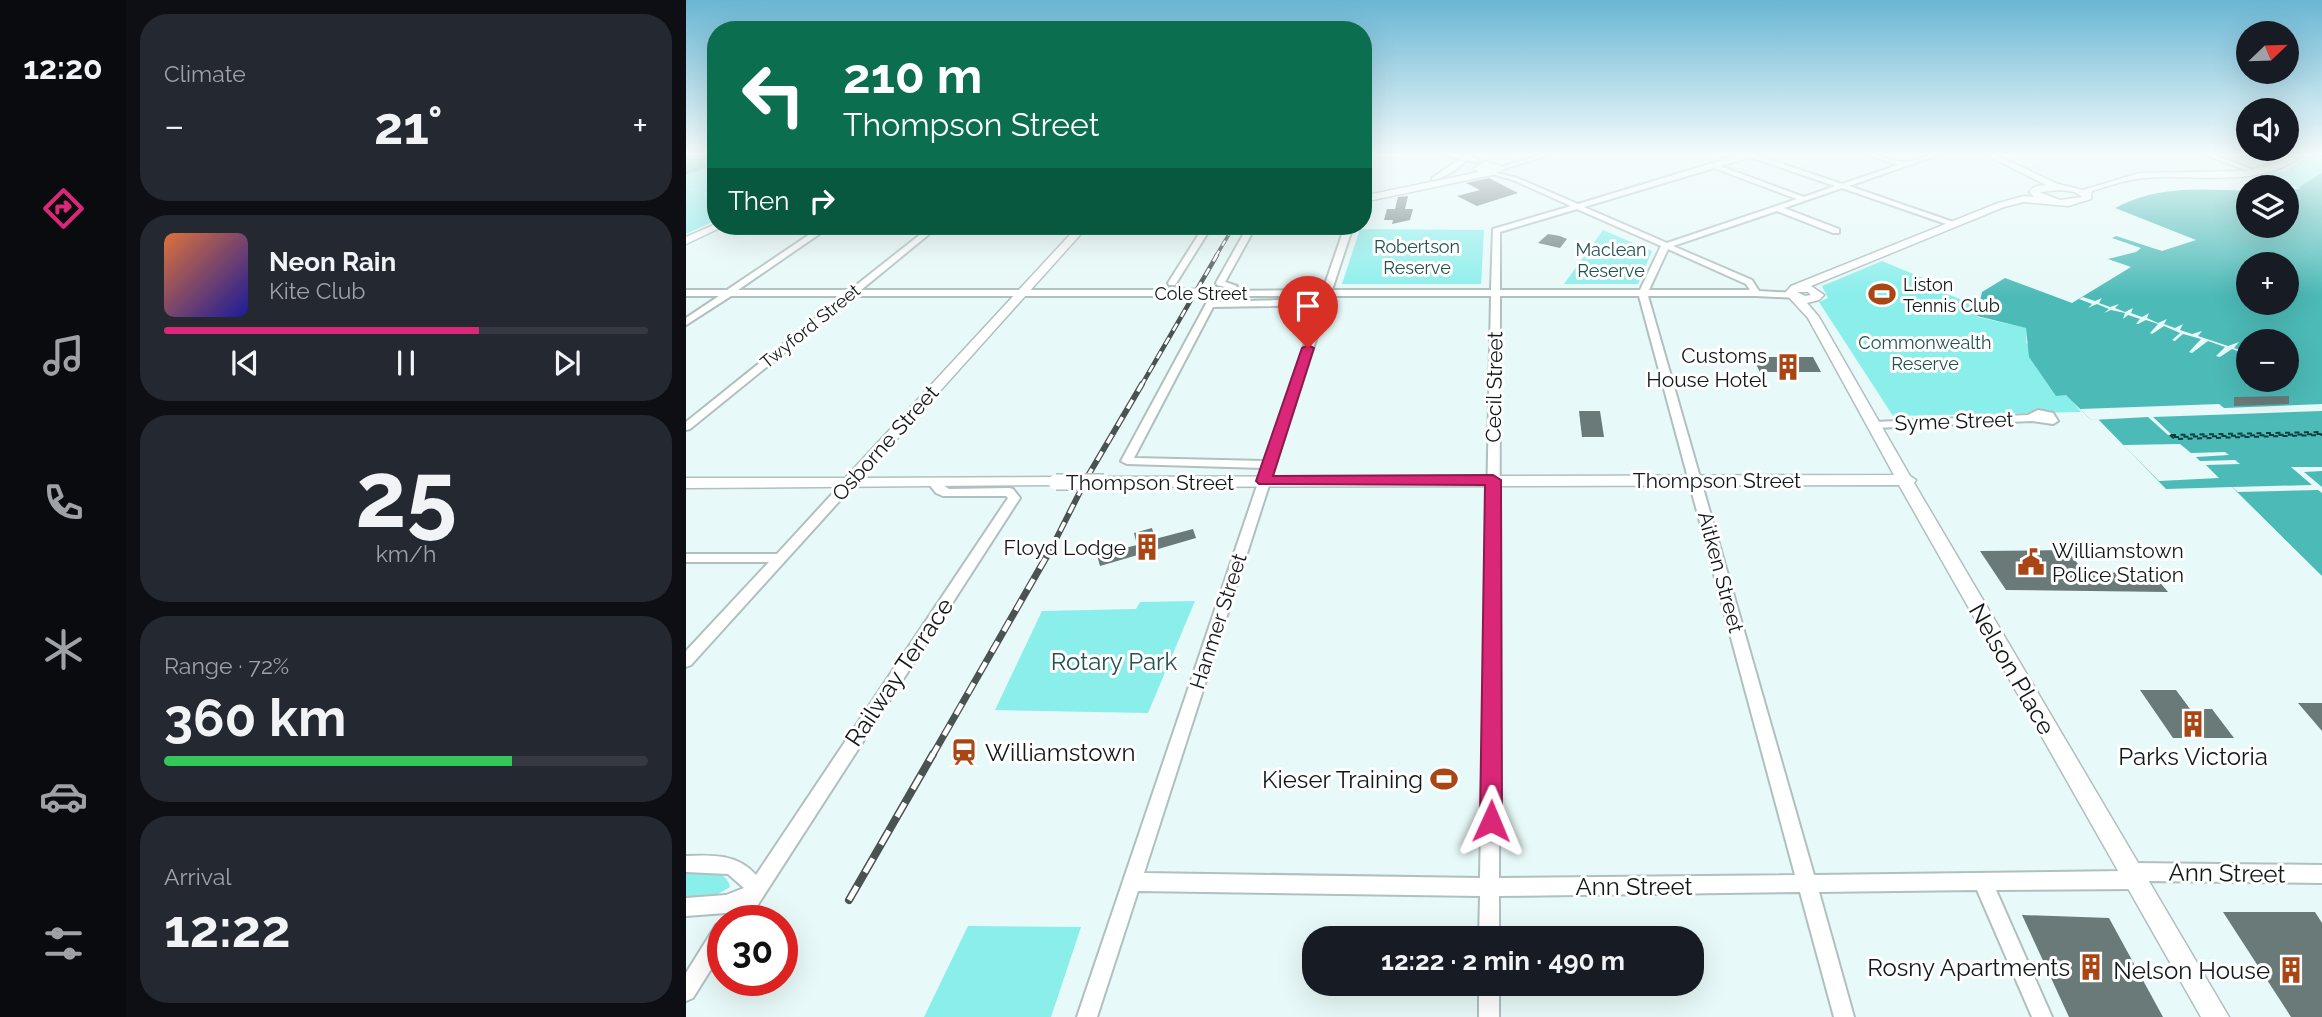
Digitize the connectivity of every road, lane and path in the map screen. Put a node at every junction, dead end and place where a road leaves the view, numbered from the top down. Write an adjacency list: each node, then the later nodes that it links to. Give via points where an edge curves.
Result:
1 (1565, 201): 10 (street)
2 (1590, 201): 10 (street, Cecil Street)
3 (1797, 201): 11 (street)
4 (1888, 201): 12 (street)
5 (2009, 201): 9 (street)
6 (2014, 201): 9 (street)
7 (2062, 201): 8 (street)
8 (2080, 201)
9 (2001, 205): 12 (street)
10 (1575, 206): 22 (street); 30 (street, Cecil Street, via 1496,230)
11 (1777, 208): 13 (street); 22 (street)
12 (1955, 224): 24 (street)
13 (1836, 231)
14 (707, 232): 21 (street)
15 (814, 235): 27 (street)
16 (924, 235): 28 (street, Twyford Street)
17 (1075, 235): 29 (street, Osborne Street)
18 (1202, 235): 25 (street)
19 (1247, 235): 34 (street, via 1220,285)
20 (1346, 235): 34 (street, Hanmer Street)
21 (686, 242)
22 (1665, 246): 23 (street); 35 (street)
23 (1729, 275): 31 (street); 32 (street, via 1751,284)
24 (1825, 275): 33 (street); 36 (street, via 1816,284)
25 (1172, 283)
26 (686, 293): 27 (street, Cole Street)
27 (729, 293): 28 (street, Cole Street); 38 (street)
28 (851, 293): 29 (street, Cole Street); 41 (street, Twyford Street)
29 (1022, 293): 34 (street, Cole Street, bridge); 48 (street, Osborne Street)
30 (1495, 293): 34 (street, Cole Street); 35 (street, Cole Street); 43 (street, Cecil Street)
31 (1745, 293): 32 (street, Cole Street); 35 (street, Cole Street)
32 (1758, 293): 33 (street, Cole Street)
33 (1794, 293): 36 (street, via 1806,288); 37 (street, Nelson Place)
34 (1326, 294): 42 (street, Hanmer Street); 42 (street, via 1210,304 1126,461)
35 (1643, 294): 44 (street, Aitken Street)
36 (1817, 295): 37 (street, via 1811,304)
37 (1814, 317): 40 (street, Nelson Place)
38 (686, 322)
39 (2034, 418): 40 (street, Syme Street)
40 (1875, 425): 45 (street, Nelson Place)
41 (686, 427)
42 (1268, 465): 46 (street, Hanmer Street)
43 (1493, 480): 44 (street, Thompson Street); 46 (street, Thompson Street); 59 (street, Cecil Street)
44 (1696, 480): 45 (street, Thompson Street); 58 (street, Aitken Street)
45 (1908, 480): 55 (street, Nelson Place, via 1984,621)
46 (1264, 481): 49 (street, Thompson Street, bridge); 56 (street, Hanmer Street)
47 (686, 483): 48 (street, Thompson Street)
48 (849, 483): 49 (street, Thompson Street); 51 (street, Osborne Street)
49 (934, 483): 60 (street, Railway Terrace, via 947,493 1009,492 1014,498)
50 (686, 558): 51 (street)
51 (779, 558): 52 (street, Osborne Street)
52 (686, 660)
53 (686, 864): 60 (street, via 735,867 746,873)
54 (2322, 874): 55 (street, Ann Street)
55 (2135, 876): 57 (street, Ann Street); 73 (street, Nelson Place)
56 (1132, 882): 59 (street, Ann Street); 69 (street, Hanmer Street)
57 (1983, 882): 58 (street, Ann Street); 72 (street)
58 (1808, 885): 59 (street, Ann Street); 71 (street, Aitken Street)
59 (1490, 887): 63 (street, Cecil Street)
60 (757, 891): 61 (street, Railway Terrace); 62 (street, via 730,902)
61 (747, 905)
62 (694, 907)
63 (1489, 926)
64 (707, 959): 66 (street)
65 (707, 961): 66 (street)
66 (702, 967): 67 (street)
67 (686, 991)
68 (1489, 996): 70 (street)
69 (1087, 1017)
70 (1489, 1017)
71 (1844, 1017)
72 (2042, 1017)
73 (2216, 1017)

